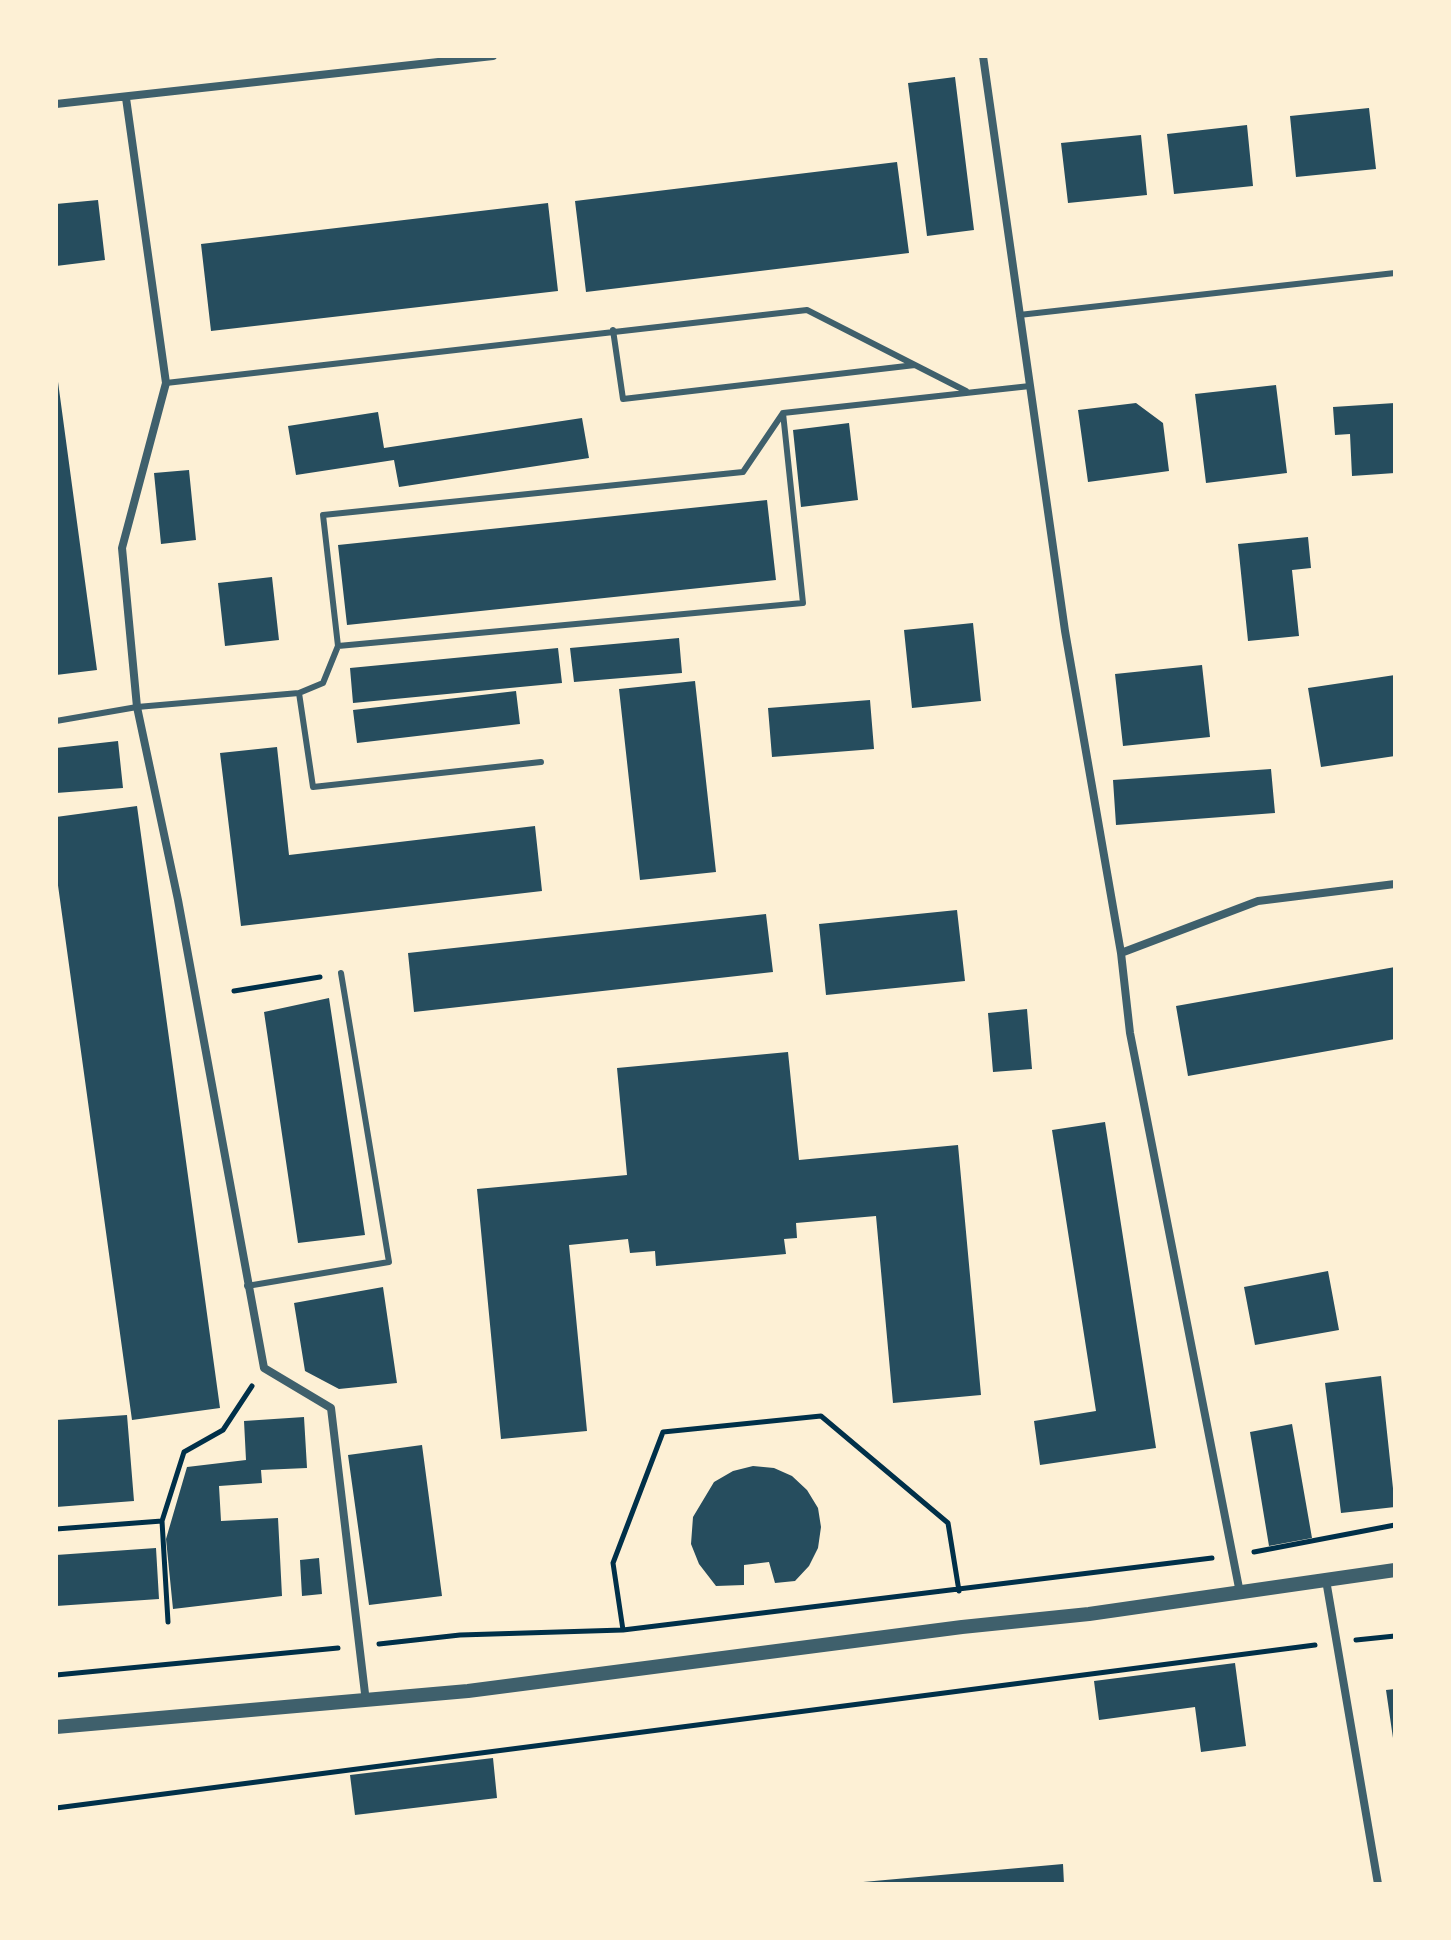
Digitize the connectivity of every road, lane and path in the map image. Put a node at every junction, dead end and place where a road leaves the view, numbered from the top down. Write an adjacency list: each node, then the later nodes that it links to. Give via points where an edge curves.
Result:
1 (490, 56): 3 (street)
2 (983, 56): 6 (street)
3 (126, 98): 4 (street); 9 (street)
4 (56, 104)
5 (1395, 273): 6 (lane)
6 (1019, 315): 10 (street)
7 (613, 330): 8 (lane, via 807,310); 8 (lane, via 623,399); 9 (lane)
8 (915, 365): 11 (lane)
9 (166, 383): 15 (street, via 122,548)
10 (1030, 386): 11 (lane); 19 (street, via 1065,631)
11 (969, 392): 12 (lane)
12 (783, 413): 13 (lane, via 743,472 323,515); 13 (lane, via 803,603)
13 (338, 646): 14 (lane, via 323,683)
14 (299, 693): 15 (lane); 17 (lane, via 313,787)
15 (137, 707): 16 (lane); 22 (street, via 178,900)
16 (56, 721)
17 (541, 762)
18 (1395, 884): 19 (street, via 1258,901)
19 (1121, 953): 27 (street, via 1130,1033)
20 (341, 973): 21 (path); 22 (lane, via 389,1262)
21 (234, 991)
22 (247, 1286): 23 (street)
23 (264, 1368): 24 (path, via 223,1430 184,1452); 36 (street, via 331,1408)
24 (162, 1521): 26 (path); 32 (path)
25 (1395, 1525): 27 (path)
26 (56, 1529)
27 (1233, 1556): 30 (path); 31 (street)
28 (1395, 1570): 29 (street)
29 (1326, 1579): 31 (street); 35 (street)
30 (959, 1591): 33 (path); 33 (path, via 948,1523 821,1416 663,1432 613,1563)
31 (1240, 1595): 38 (street)
32 (168, 1622)
33 (623, 1630): 36 (path, via 460,1635)
34 (1395, 1636): 35 (path)
35 (1337, 1643): 40 (path); 41 (street)
36 (359, 1647): 37 (path); 38 (street)
37 (56, 1675)
38 (366, 1702): 39 (street)
39 (56, 1727)
40 (56, 1808)
41 (1378, 1884)

